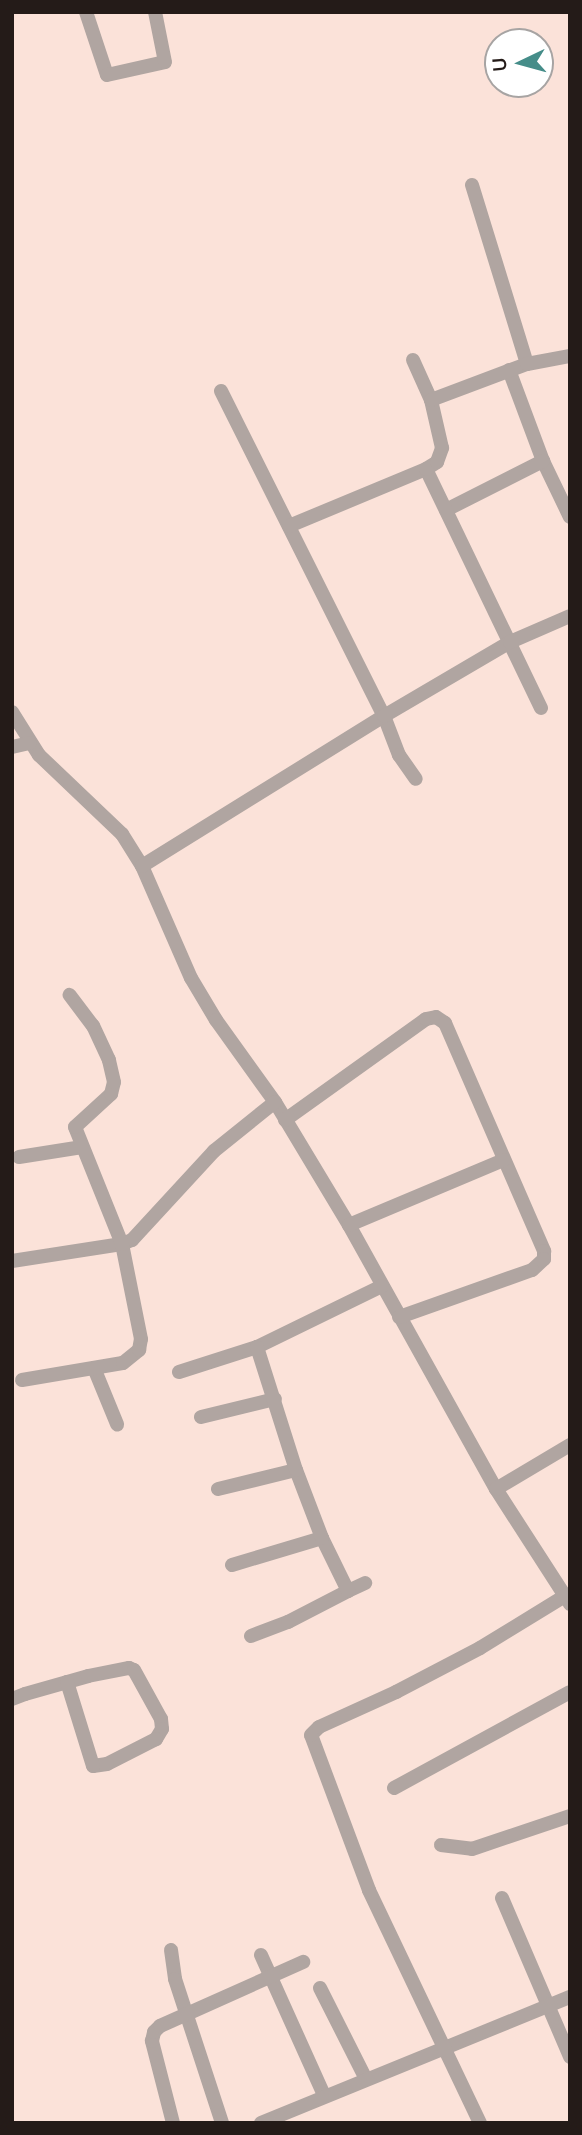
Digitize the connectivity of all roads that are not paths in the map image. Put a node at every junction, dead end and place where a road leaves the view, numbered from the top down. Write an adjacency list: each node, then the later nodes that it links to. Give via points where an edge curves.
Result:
1 (86, 12): 2 (street, via 107,75 165,62)
2 (155, 12)
3 (472, 185): 6 (street)
4 (570, 356): 6 (street)
5 (413, 360): 9 (street)
6 (527, 364): 7 (street)
7 (509, 370): 9 (street); 10 (street)
8 (221, 391): 14 (street)
9 (430, 400): 11 (street, via 442,449 437,462)
10 (543, 461): 12 (street); 13 (street)
11 (426, 469): 12 (street); 14 (street)
12 (446, 509): 16 (street)
13 (570, 517)
14 (289, 526): 19 (street)
15 (570, 616): 16 (street)
16 (510, 642): 17 (street); 19 (street)
17 (541, 708)
18 (12, 712): 20 (street)
19 (384, 716): 22 (street, via 399,755); 23 (street)
20 (30, 743): 21 (street); 23 (street, via 122,834)
21 (12, 747)
22 (416, 779)
23 (142, 866): 25 (street, via 191,978)
24 (71, 995): 27 (street, via 93,1026 114,1082 111,1094 75,1127)
25 (275, 1102): 26 (street); 31 (street, via 214,1151 143,1231)
26 (285, 1120): 29 (street, via 426,1019 436,1017 445,1023); 30 (street)
27 (82, 1147): 28 (street); 31 (street)
28 (19, 1157)
29 (505, 1160): 30 (street); 34 (street, via 544,1259 531,1270)
30 (349, 1225): 33 (street)
31 (122, 1244): 32 (street); 36 (street, via 139,1317 139,1350 123,1363)
32 (12, 1261)
33 (382, 1286): 34 (street); 35 (street)
34 (399, 1317): 45 (street)
35 (257, 1347): 37 (street); 39 (street)
36 (93, 1368): 38 (street); 41 (street)
37 (179, 1372)
38 (22, 1380)
39 (275, 1399): 40 (street); 43 (street)
40 (201, 1418)
41 (117, 1424)
42 (570, 1445): 45 (street)
43 (296, 1470): 44 (street); 46 (street)
44 (218, 1489)
45 (496, 1489): 50 (street)
46 (322, 1538): 47 (street); 49 (street)
47 (232, 1565)
48 (365, 1583): 49 (street)
49 (348, 1591): 51 (street)
50 (567, 1600): 67 (street, via 311,1735 369,1890)
51 (251, 1636)
52 (67, 1682): 52 (street, via 131,1668 161,1718 162,1729 156,1739 107,1764 93,1766); 54 (street)
53 (570, 1692): 55 (street)
54 (12, 1699)
55 (394, 1788)
56 (570, 1816): 57 (street, via 472,1849)
57 (442, 1846)
58 (502, 1898): 65 (street)
59 (172, 1950): 66 (street, via 175,1979)
60 (261, 1955): 62 (street)
61 (303, 1962): 62 (street)
62 (271, 1976): 66 (street); 70 (street)
63 (320, 1988): 69 (street)
64 (570, 1997): 65 (street)
65 (548, 2006): 67 (street); 68 (street)
66 (187, 2014): 71 (street, via 160,2026 152,2041); 72 (street)
67 (442, 2048): 69 (street); 74 (street)
68 (570, 2057)
69 (366, 2078): 70 (street)
70 (324, 2095): 73 (street)
71 (173, 2123)
72 (222, 2123)
73 (261, 2123)
74 (480, 2123)

